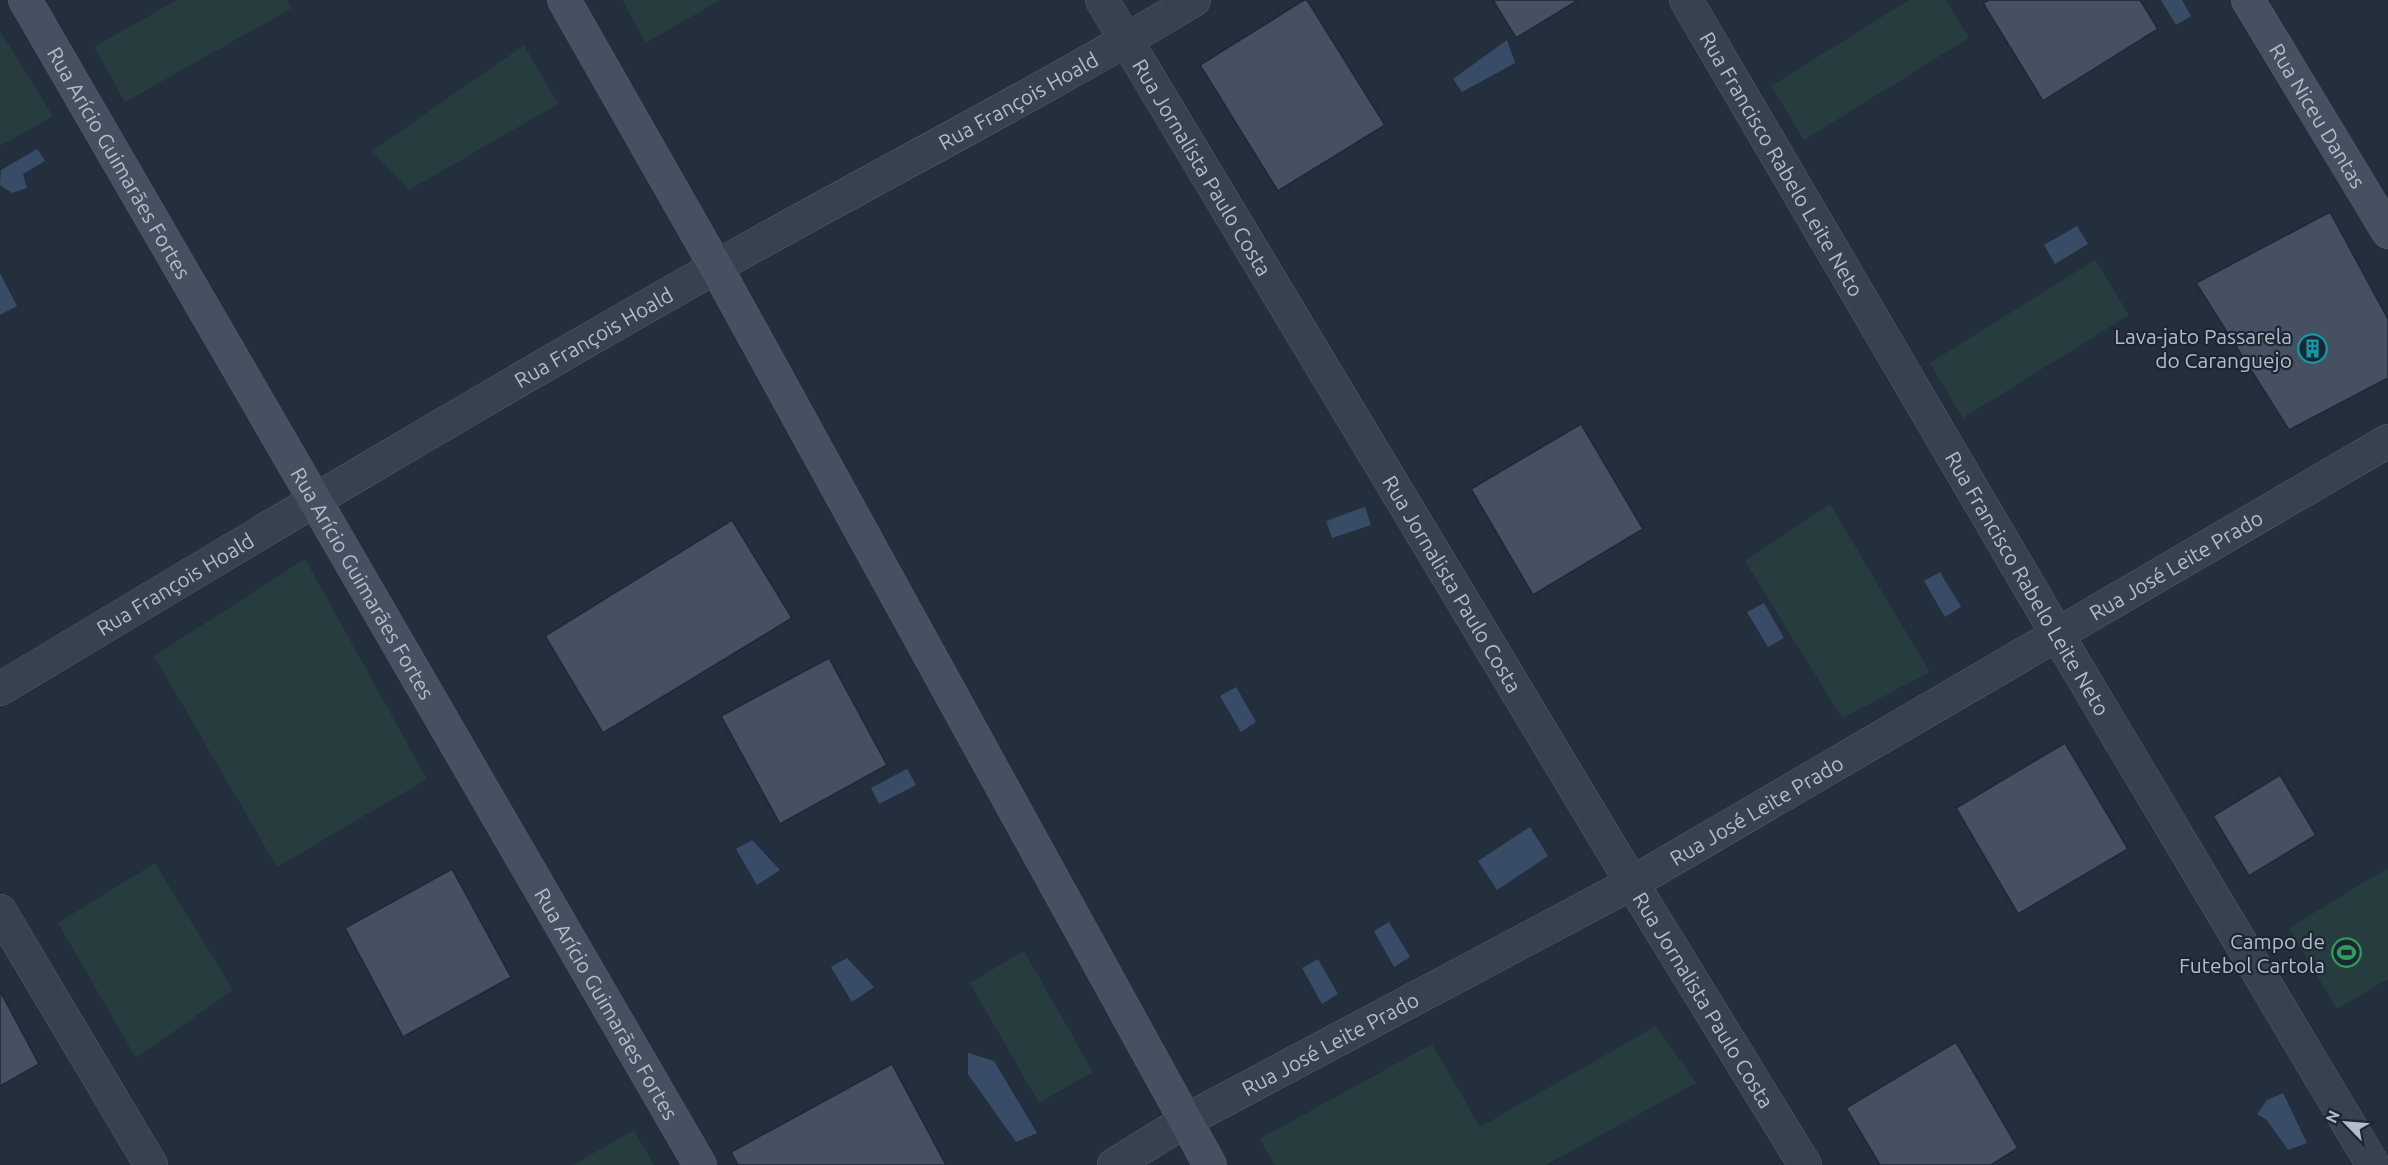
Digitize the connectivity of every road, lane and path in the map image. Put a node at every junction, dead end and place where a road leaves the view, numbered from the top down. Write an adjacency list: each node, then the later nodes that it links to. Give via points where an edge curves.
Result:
1 (25, 0): 11 (street, Rua Arício Guimarães Fortes)
2 (564, 0): 9 (street)
3 (1102, 0): 7 (street, Rua Jornalista Paulo Costa)
4 (1194, 0): 7 (street, Rua François Hoald)
5 (1686, 0): 12 (street, Rua Francisco Rabelo Leite Neto)
6 (2248, 0): 8 (street, Rua Niceu Dantas)
7 (1126, 41): 9 (street, Rua François Hoald); 14 (street, Rua Jornalista Paulo Costa)
8 (2388, 232)
9 (716, 267): 11 (street, Rua François Hoald); 16 (street)
10 (2388, 441): 12 (street, Rua José Leite Prado)
11 (313, 501): 13 (street, Rua François Hoald); 18 (street, Rua Arício Guimarães Fortes)
12 (2057, 634): 14 (street, Rua José Leite Prado); 22 (street, Rua Francisco Rabelo Leite Neto)
13 (0, 689)
14 (1632, 884): 16 (street, Rua José Leite Prado); 21 (street, Rua Jornalista Paulo Costa)
15 (0, 911): 17 (street)
16 (1185, 1121): 19 (street, Rua José Leite Prado); 20 (street)
17 (151, 1165)
18 (700, 1165)
19 (1114, 1165)
20 (1210, 1165)
21 (1805, 1165)
22 (2373, 1165)

